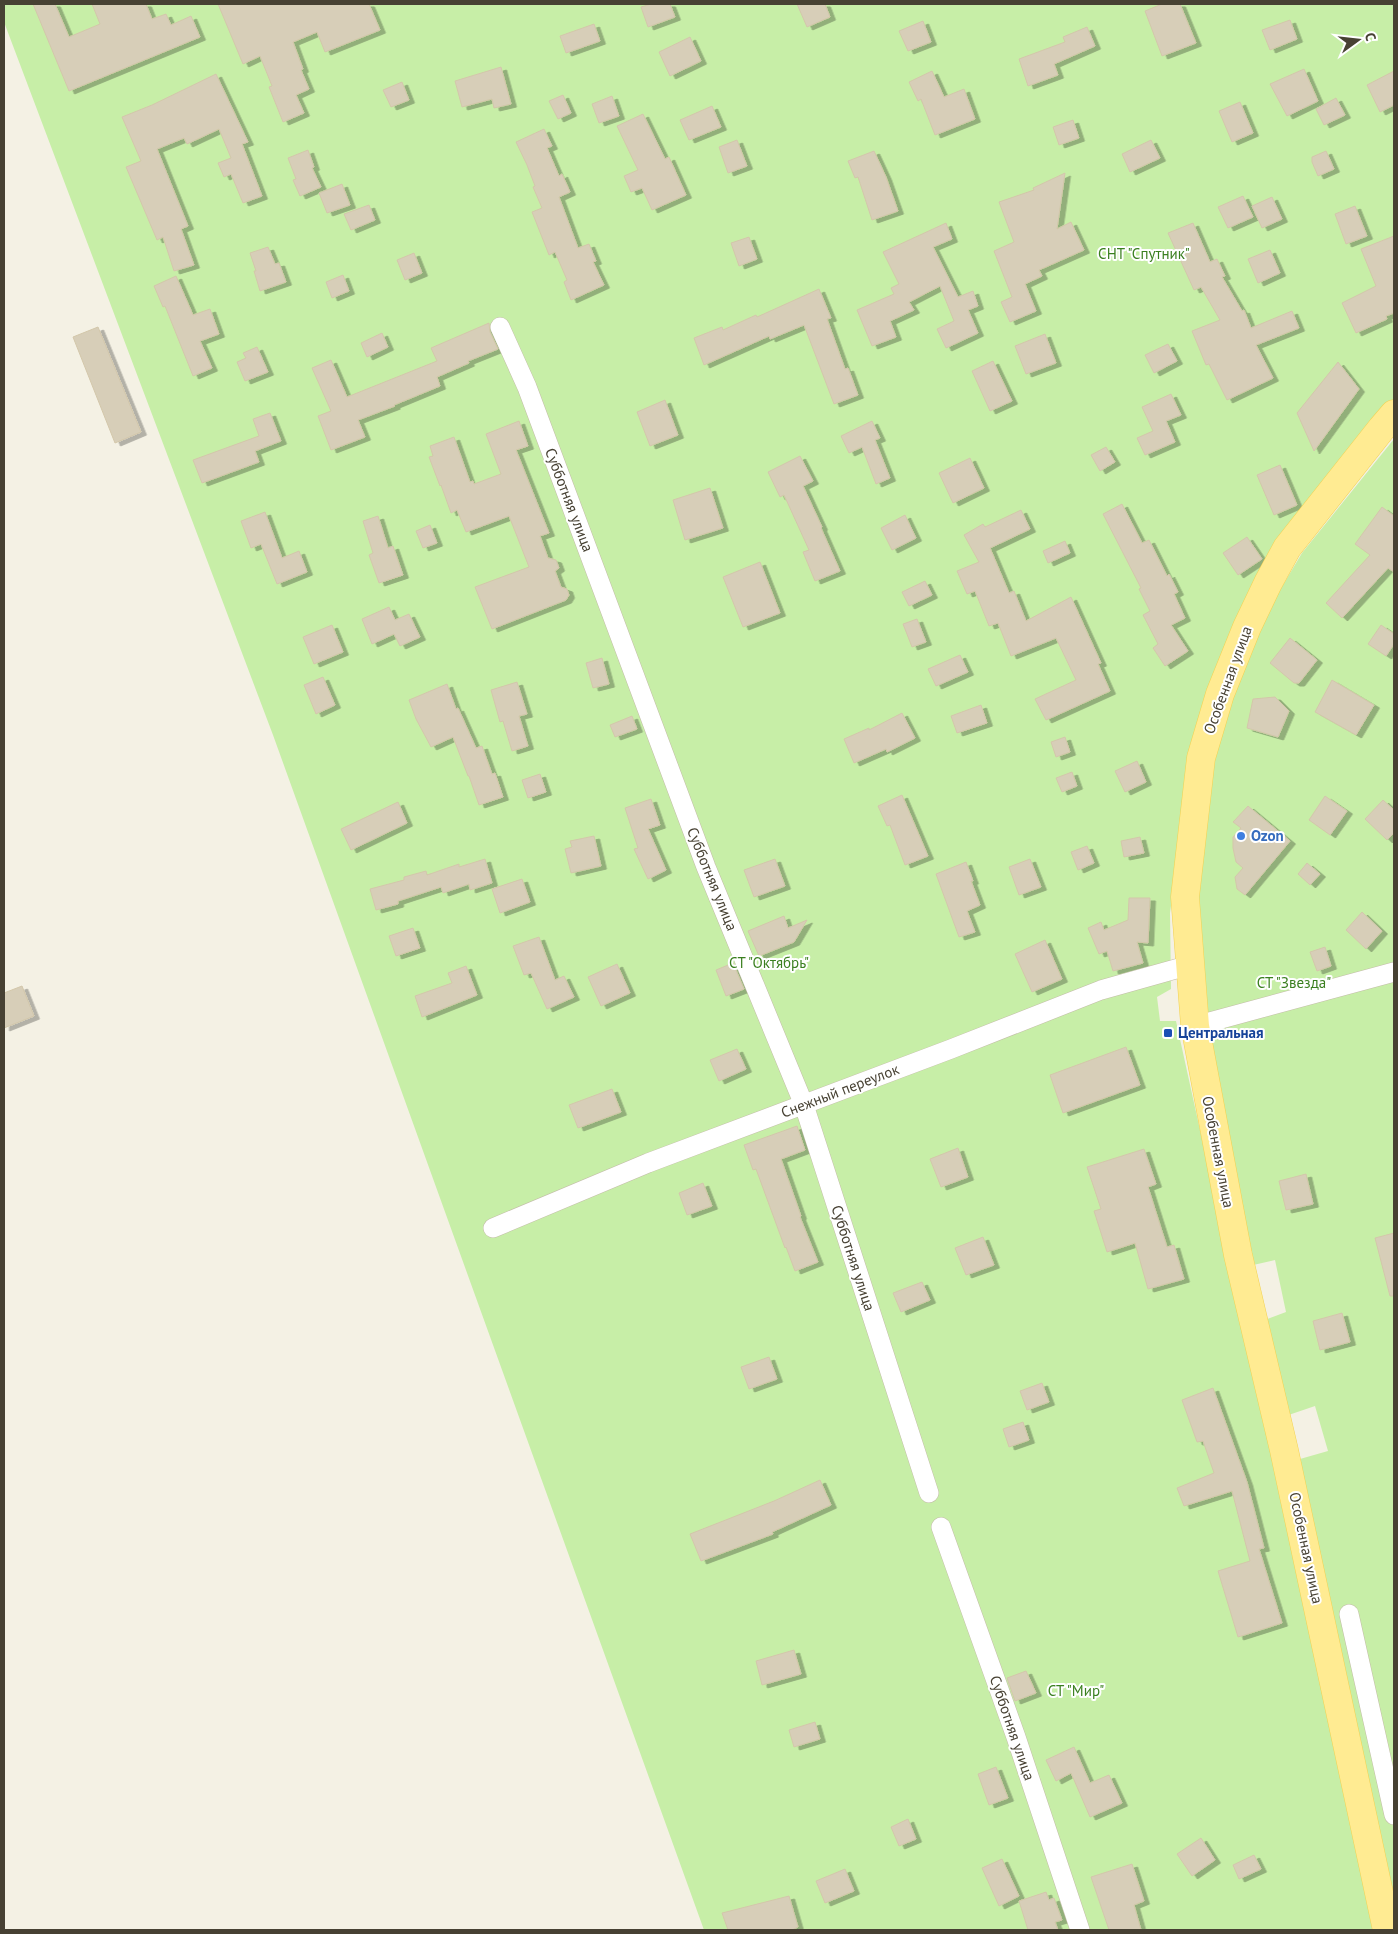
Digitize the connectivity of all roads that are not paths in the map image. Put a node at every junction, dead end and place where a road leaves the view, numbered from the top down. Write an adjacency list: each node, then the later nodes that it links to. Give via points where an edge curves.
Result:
1 (500, 327): 6 (street, Субботняя улица, via 527,387 706,867)
2 (1394, 414): 3 (main road, Особенная улица, via 1287,548 1247,628 1220,694 1201,758 1186,897)
3 (1190, 965): 5 (main road, Особенная улица); 6 (street, Снежный переулок, via 1101,990)
4 (1394, 972): 5 (street)
5 (1195, 1026): 13 (main road, Особенная улица, via 1238,1255 1294,1497)
6 (804, 1105): 7 (street, Снежный переулок, via 648,1163); 8 (street, Субботняя улица)
7 (493, 1228)
8 (929, 1493)
9 (941, 1527): 12 (street, Субботняя улица)
10 (1349, 1614): 11 (street)
11 (1394, 1815)
12 (1080, 1930)
13 (1387, 1930)

